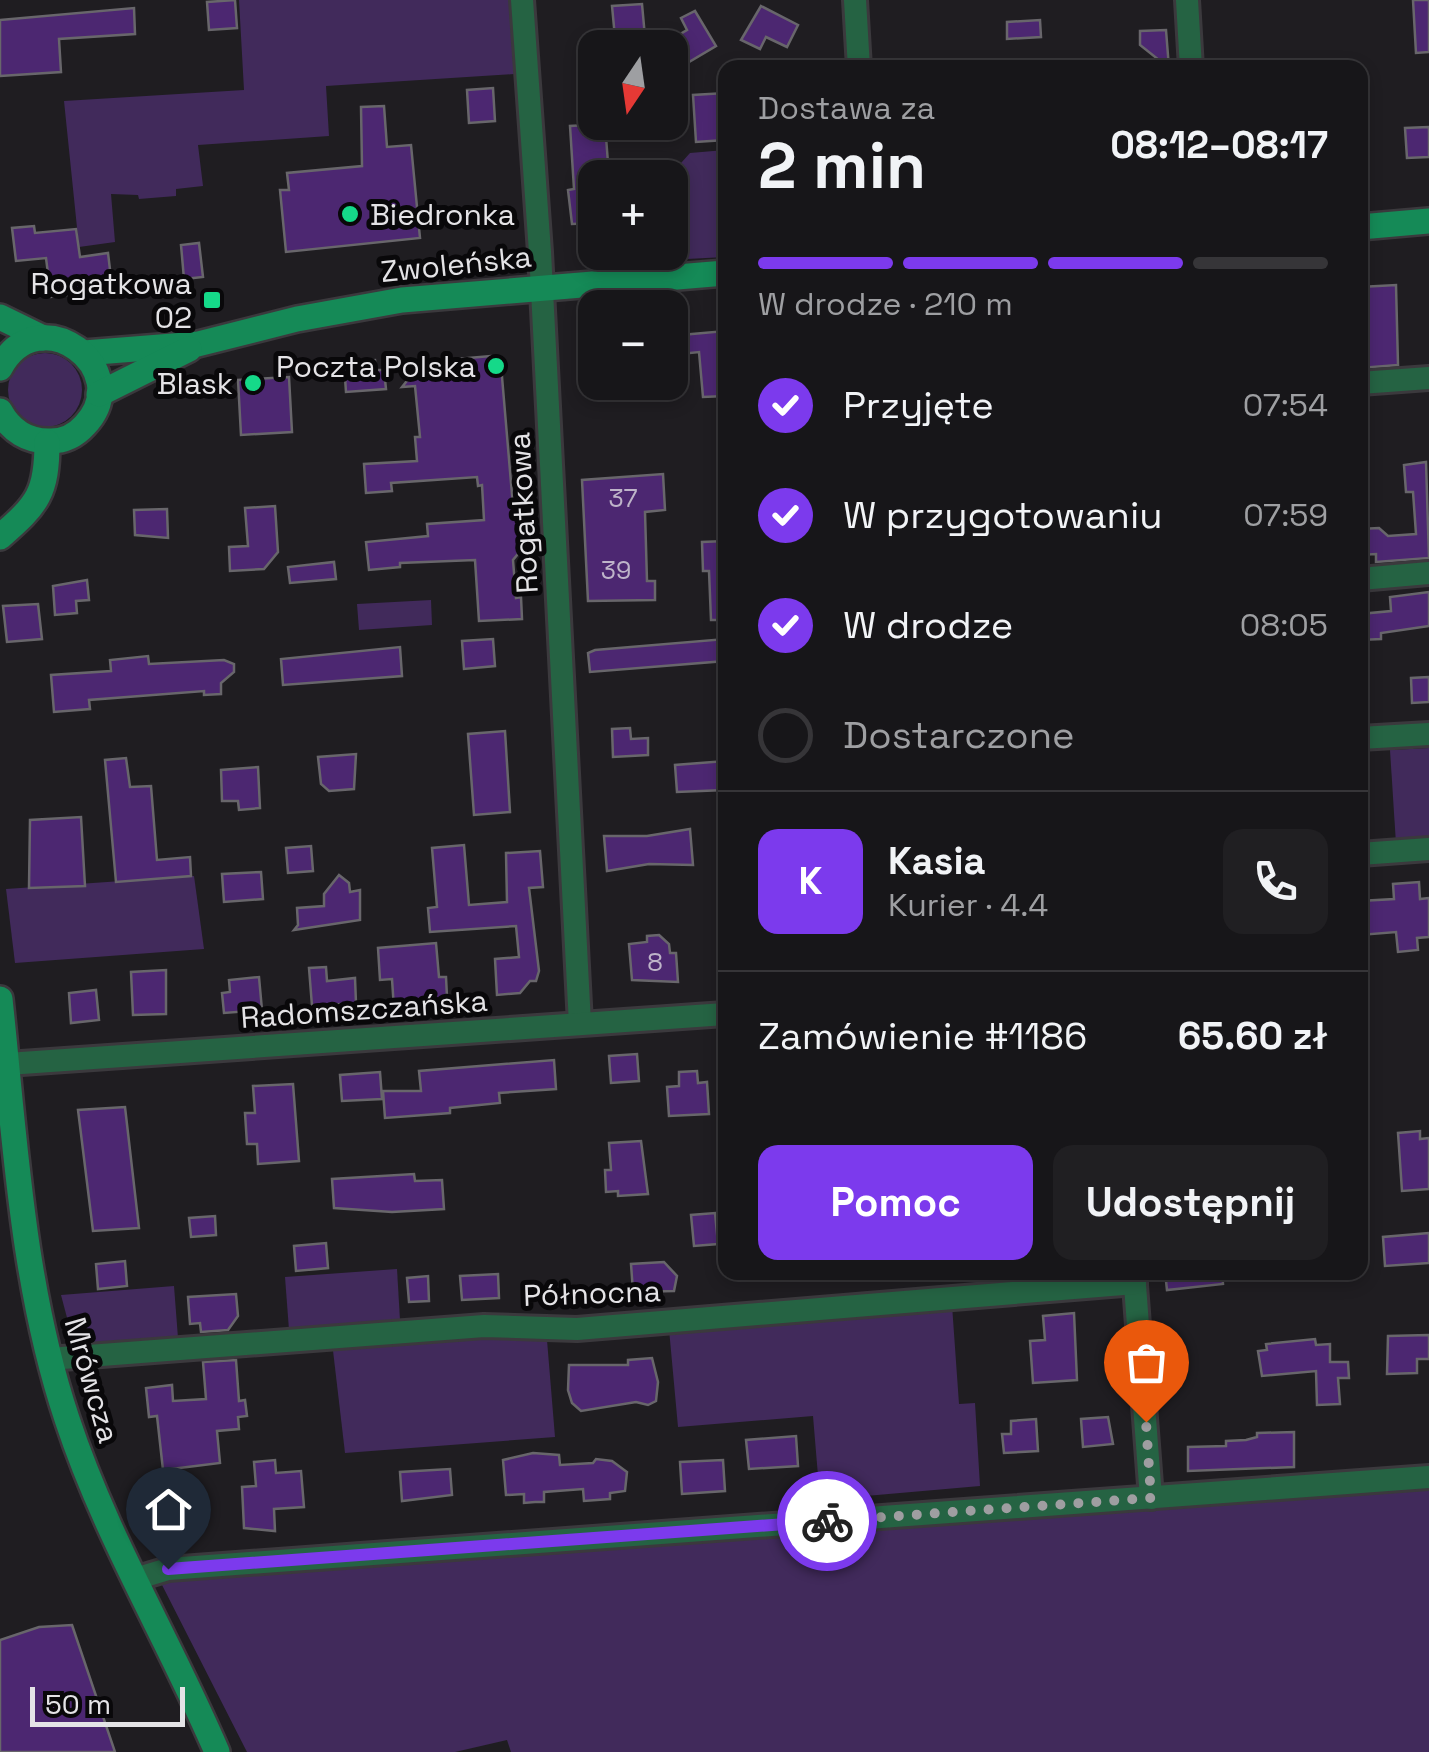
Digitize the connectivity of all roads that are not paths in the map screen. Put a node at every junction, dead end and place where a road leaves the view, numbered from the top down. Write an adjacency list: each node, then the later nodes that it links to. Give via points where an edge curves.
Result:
1 (522, 0): 9 (street, Rogatkowa)
2 (855, 0): 4 (street)
3 (1187, 0): 5 (street)
4 (858, 60)
5 (1191, 60)
6 (1429, 221): 7 (street)
7 (1368, 225)
8 (718, 274): 9 (street, Zwoleńska)
9 (542, 286): 12 (street, Zwoleńska, via 402,300); 29 (street, Rogatkowa)
10 (0, 318): 11 (street)
11 (42, 338): 13 (street); 14 (street, via 15,348)
12 (198, 344): 13 (street, Zwoleńska); 17 (street, Zwoleńska)
13 (84, 353): 17 (street)
14 (0, 368)
15 (1429, 378): 16 (street)
16 (1368, 382)
17 (99, 394): 19 (street, via 82,428)
18 (5, 425): 19 (street)
19 (47, 442): 20 (street, via 37,503)
20 (0, 538)
21 (1429, 574): 22 (street)
22 (1368, 578)
23 (1429, 734): 24 (street)
24 (1368, 738)
25 (1429, 849): 26 (street)
26 (1368, 853)
27 (0, 999): 30 (street, Mrówcza)
28 (718, 1014): 29 (street, Radomszczańska)
29 (580, 1024): 30 (street, Radomszczańska)
30 (7, 1064): 33 (street, Mrówcza, via 29,1259)
31 (1119, 1280): 33 (street, Północna, via 955,1300 595,1327 484,1326)
32 (1135, 1280): 35 (street, Północna)
33 (50, 1359): 36 (street, Mrówcza, via 86,1470)
34 (1429, 1478): 35 (street)
35 (1151, 1498): 36 (street, via 168,1569)
36 (135, 1579): 37 (street, Mrówcza)
37 (217, 1752)

